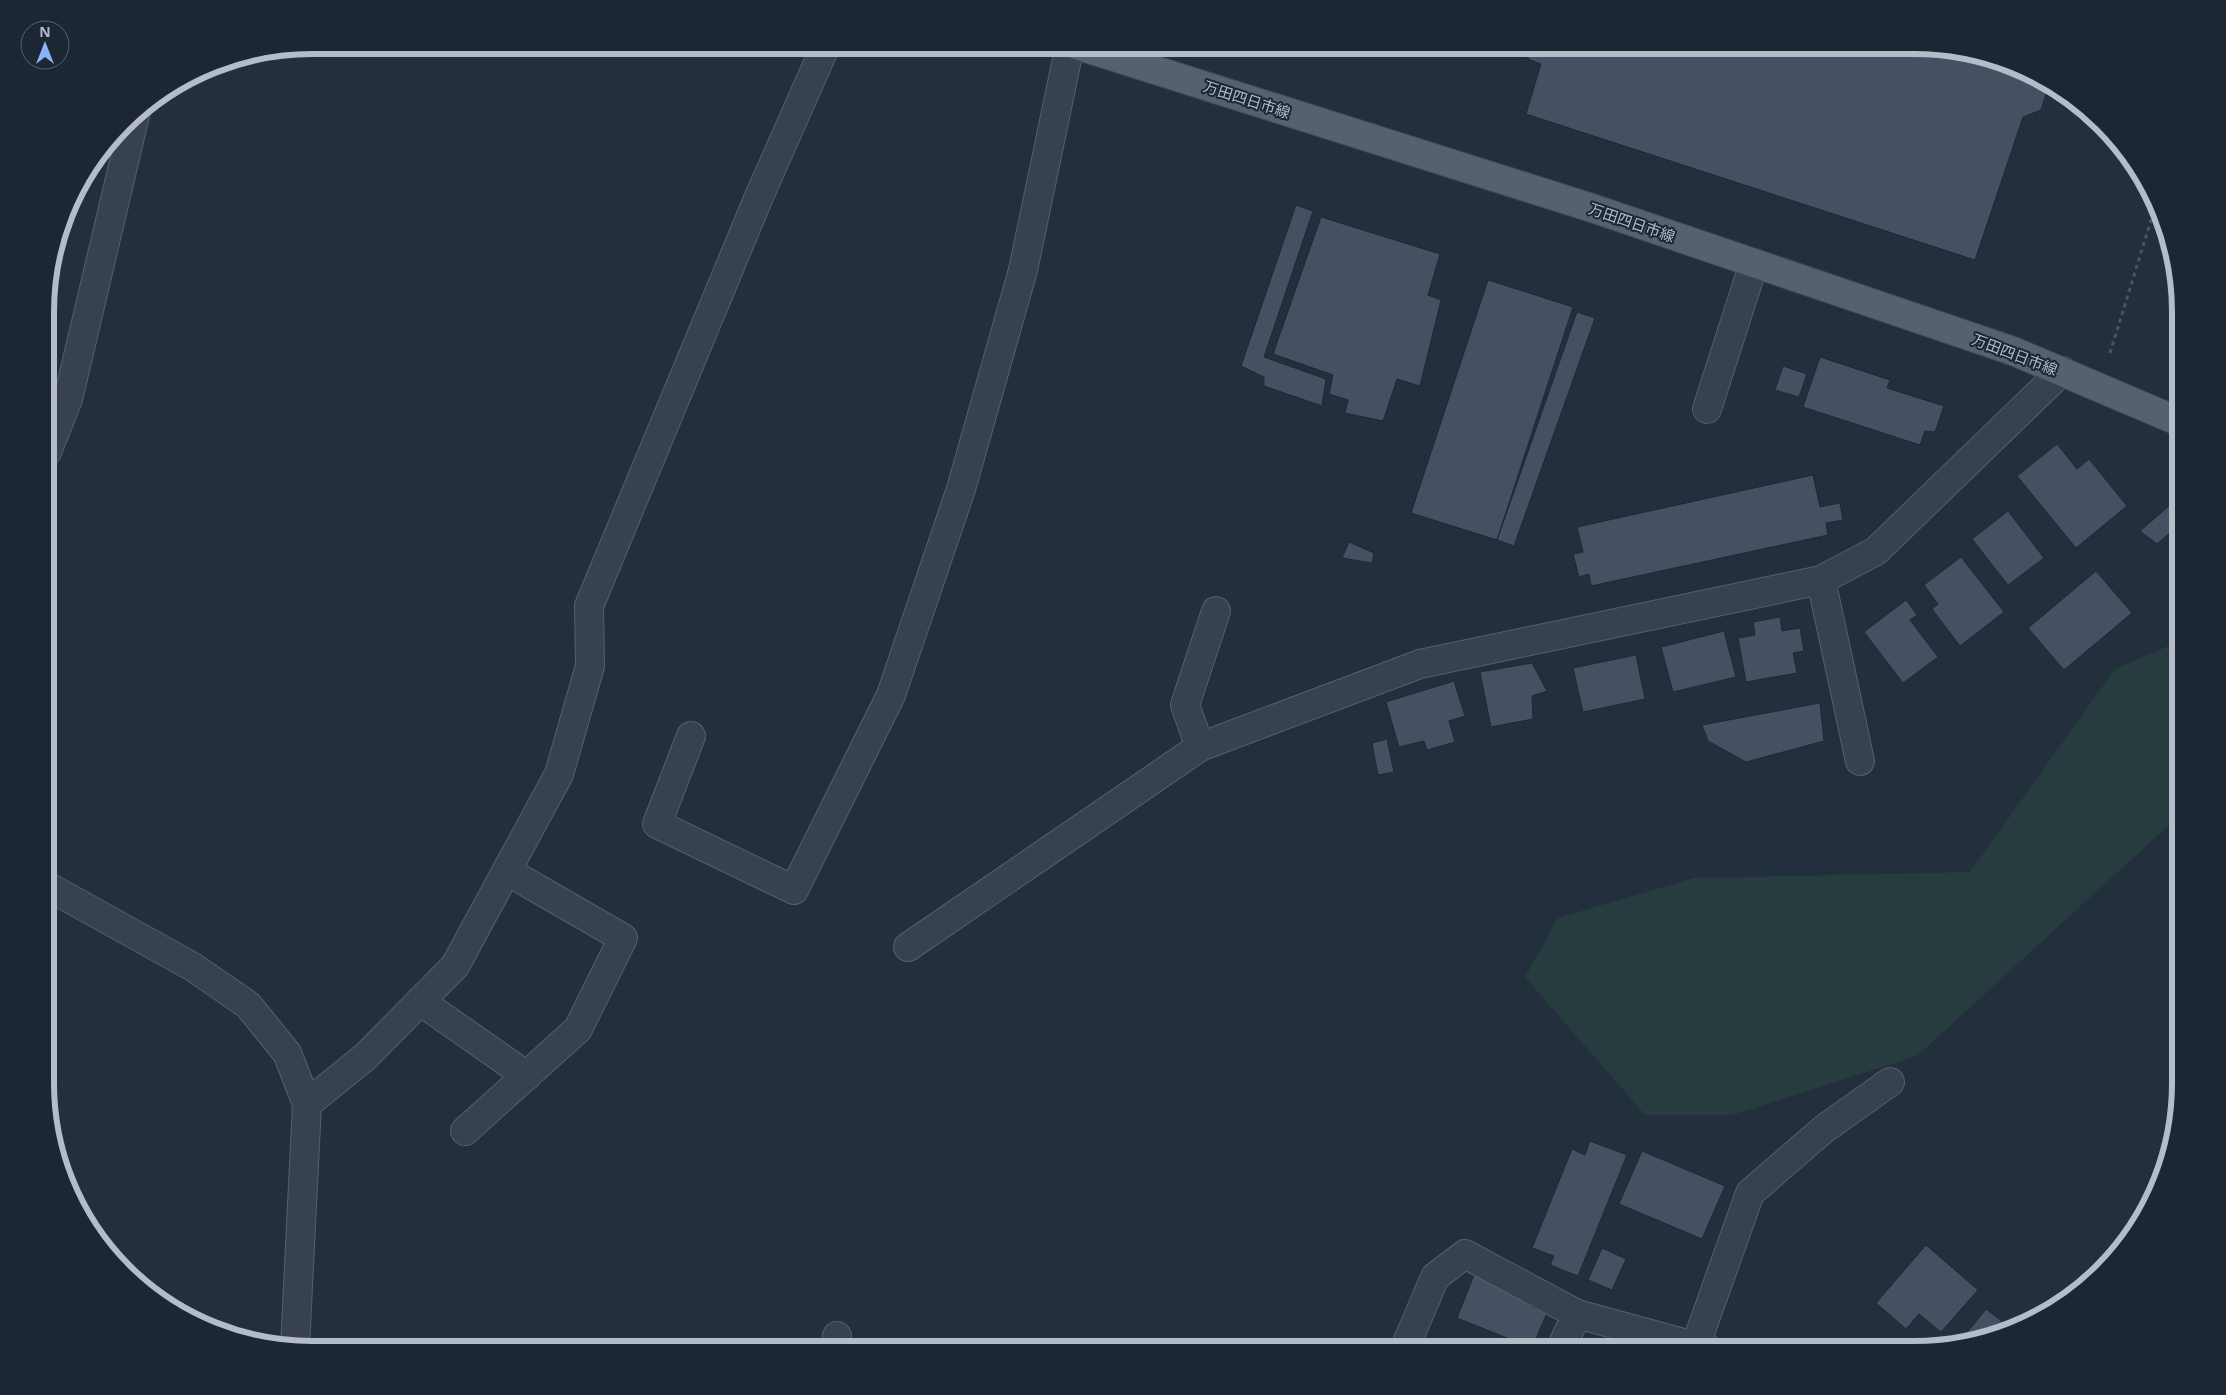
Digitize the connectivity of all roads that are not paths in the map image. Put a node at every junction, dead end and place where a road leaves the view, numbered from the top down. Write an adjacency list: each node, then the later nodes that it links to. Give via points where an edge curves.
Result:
1 (822, 54): 15 (street, via 758,199 589,606 590,666 559,774)
2 (1068, 54): 12 (street, via 1023,270 961,489 891,695 794,890 657,824)
3 (1104, 54): 5 (main road, 万田四日市線, via 1582,205)
4 (133, 126): 9 (street, via 68,399)
5 (1754, 263): 6 (main road, 万田四日市線, via 2013,351); 7 (street)
6 (2062, 371): 8 (main road, 万田四日市線); 10 (street, via 1876,551)
7 (1707, 409)
8 (2172, 418)
9 (54, 434)
10 (1821, 580): 13 (street, via 1420,664); 14 (street)
11 (1216, 610): 13 (street, via 1185,705)
12 (691, 736)
13 (1200, 748): 17 (street)
14 (1860, 760)
15 (507, 871): 18 (street, via 455,966); 19 (street, via 623,938 578,1030)
16 (54, 890): 21 (street, via 193,967 248,1005 287,1053)
17 (908, 947)
18 (420, 1001): 19 (street); 21 (street, via 365,1057)
19 (527, 1076): 22 (street)
20 (1890, 1082): 28 (street, via 1824,1129 1750,1192)
21 (306, 1104): 24 (street)
22 (465, 1131)
23 (1577, 1314): 25 (street, via 1465,1254 1435,1277); 26 (street); 27 (street)
24 (295, 1341)
25 (1408, 1341)
26 (1564, 1341)
27 (1675, 1341)
28 (1702, 1341)

